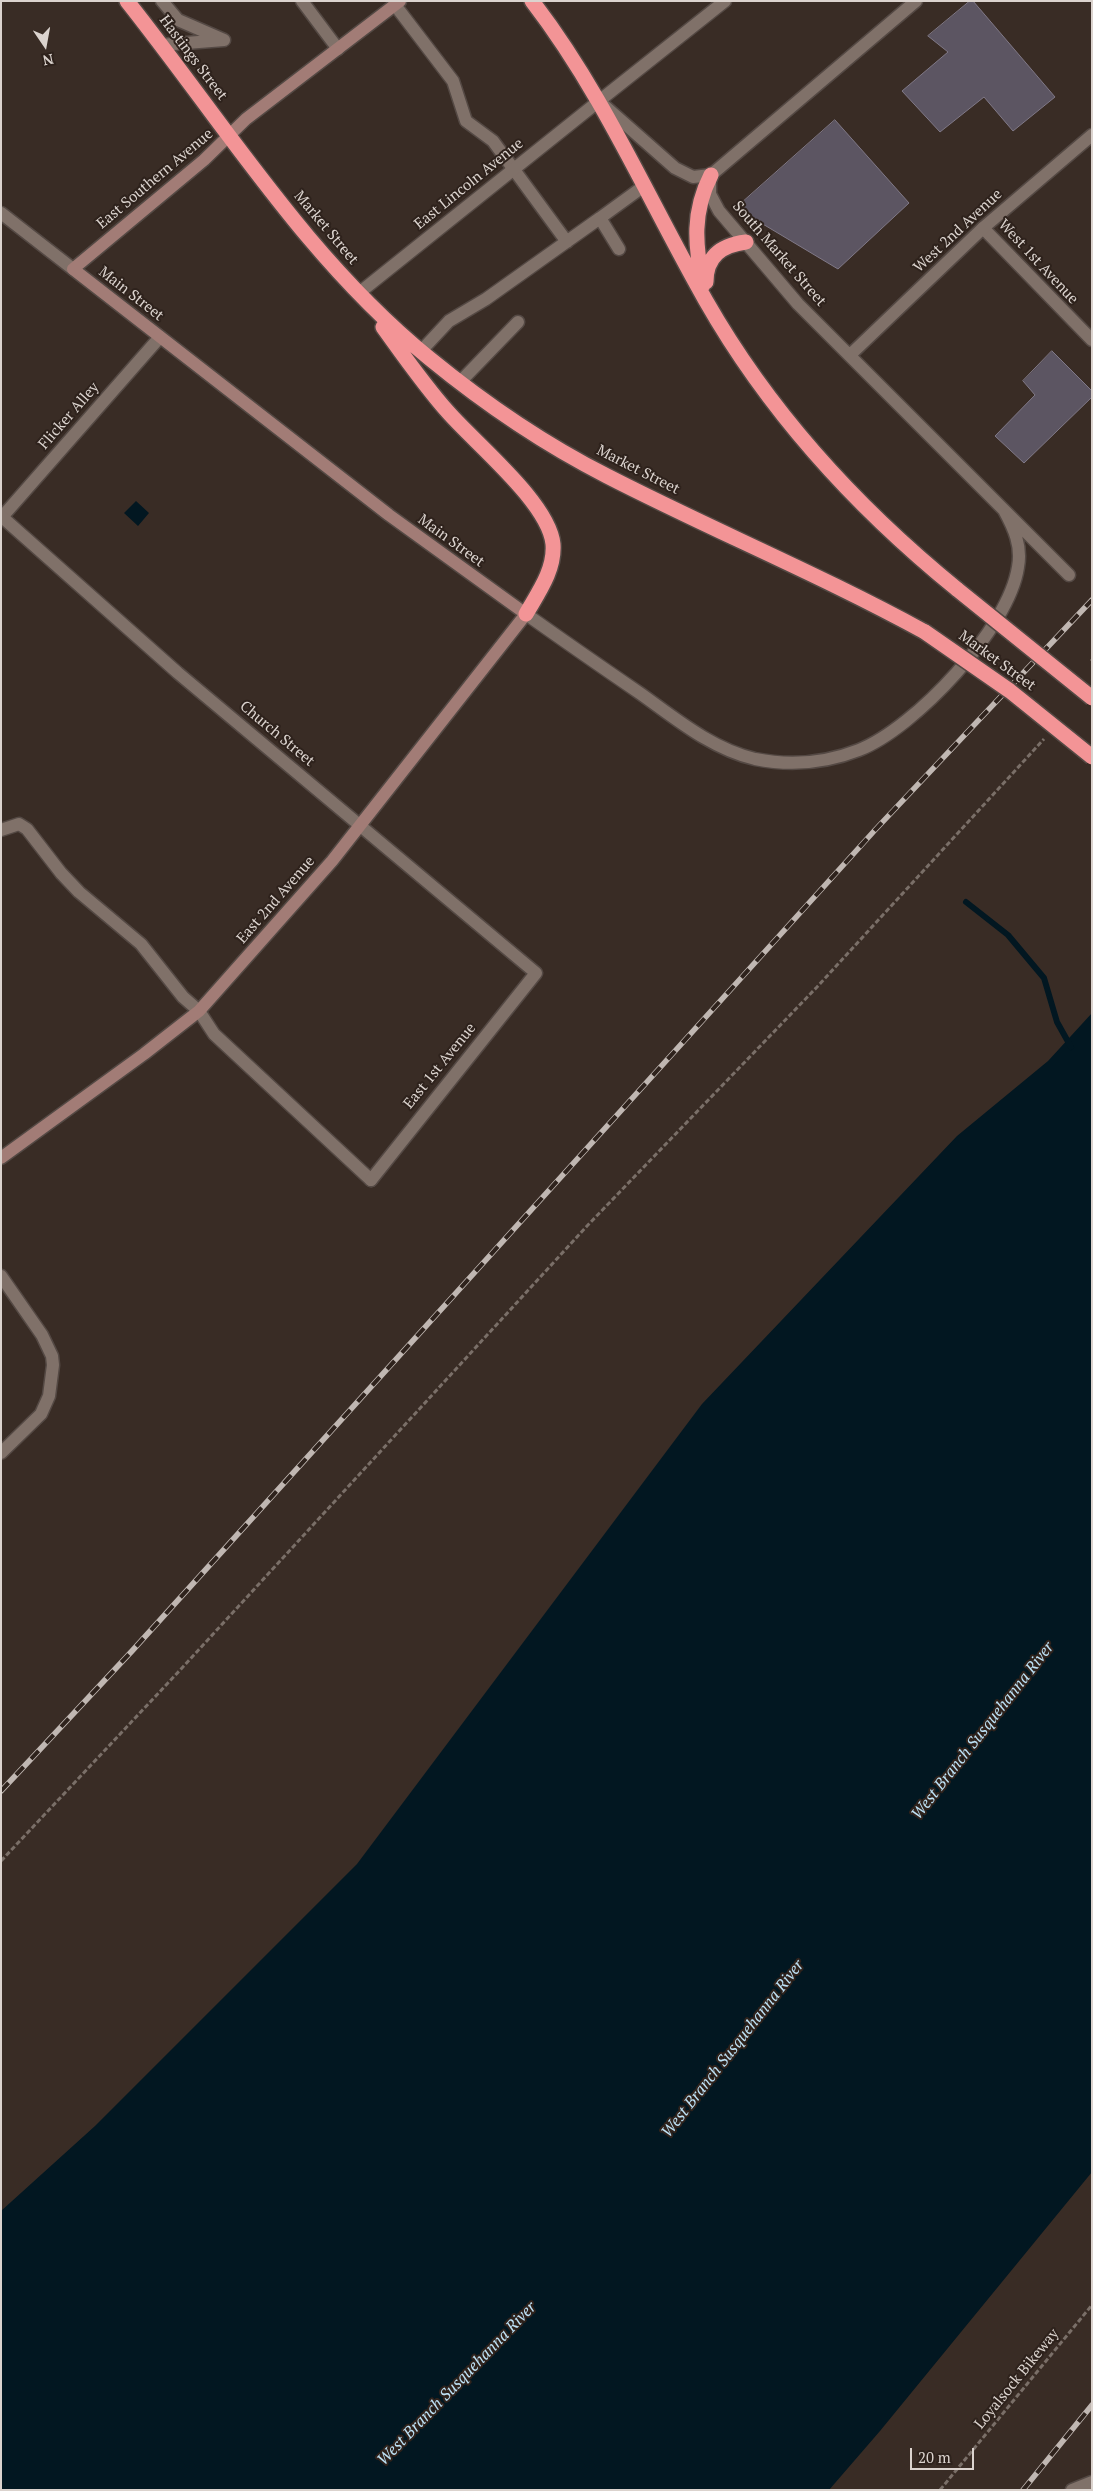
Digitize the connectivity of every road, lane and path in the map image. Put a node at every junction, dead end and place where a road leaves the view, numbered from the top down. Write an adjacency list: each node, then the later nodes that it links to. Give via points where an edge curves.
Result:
1 (127, 1): 8 (highway, Hastings Street)
2 (162, 1): 8 (street, via 178,20 224,40)
3 (302, 1): 9 (street)
4 (532, 1): 10 (highway, via 576,62)
5 (725, 1): 10 (street, East Lincoln Avenue)
6 (916, 1): 14 (street)
7 (397, 3): 9 (street, East Southern Avenue); 13 (street, via 453,81 466,121 492,141)
8 (161, 45): 12 (highway, Hastings Street)
9 (338, 49): 12 (street, East Southern Avenue, via 246,119)
10 (599, 101): 13 (street, East Lincoln Avenue); 14 (street, via 675,168 693,177); 15 (highway, Market Street)
11 (1092, 135): 18 (street, West 2nd Avenue)
12 (230, 136): 22 (street, East Southern Avenue); 23 (highway, Market Street, via 327,260)
13 (513, 169): 19 (street); 23 (street, East Lincoln Avenue)
14 (711, 175): 20 (street, South Market Street, via 709,186 713,202); 24 (highway, via 699,203 695,234)
15 (644, 186): 17 (street); 24 (highway, Market Street)
16 (1, 213): 22 (street, Main Street)
17 (600, 218): 19 (street); 21 (street)
18 (983, 228): 27 (street, West 1st Avenue); 29 (street, West 2nd Avenue)
19 (567, 242): 28 (street, via 449,321)
20 (746, 242): 24 (highway, via 732,244 715,254 708,266); 29 (street, South Market Street, via 798,304)
21 (619, 249)
22 (73, 269): 26 (street, Main Street)
23 (359, 293): 28 (highway, Market Street); 34 (highway, via 432,393 532,500 548,522 553,544 550,568)
24 (706, 302): 35 (highway, Market Street, bridge, via 758,384 814,454 898,540)
25 (518, 322): 30 (street)
26 (160, 337): 32 (street, Flicker Alley); 34 (street, Main Street, via 388,515)
27 (1092, 340)
28 (421, 351): 30 (highway, Market Street)
29 (850, 356): 31 (street, South Market Street)
30 (460, 382): 37 (highway, Market Street, bridge, via 531,432 607,476 925,632 1010,691)
31 (1004, 510): 33 (street, South Market Street); 36 (street, South Market Street, via 1013,526 1019,554 1018,568 1006,603 972,654)
32 (2, 517): 39 (street, Church Street, via 178,673)
33 (1069, 575)
34 (526, 614): 36 (street, Main Street, via 704,738 755,759 790,763 842,756 883,738); 39 (street, East 2nd Avenue)
35 (1092, 698)
36 (921, 708)
37 (1092, 757)
38 (1005, 782): 46 (path, via 817,987 586,1226)
39 (360, 824): 41 (street, Church Street); 42 (street, East 2nd Avenue, via 332,861)
40 (1, 830): 42 (street, via 19,824 27,829 61,874 141,944 182,998)
41 (536, 973): 42 (street, East 1st Avenue, via 370,1180 214,1034)
42 (199, 1011): 43 (street, East 2nd Avenue)
43 (1, 1158)
44 (1, 1276): 45 (street, via 45,1339 53,1365 49,1396 41,1414)
45 (1, 1453)
46 (1, 1861)
47 (1092, 2305): 49 (path, Loyalsock Bikeway)
48 (1092, 2482): 50 (street)
49 (940, 2490)
50 (1072, 2490)

